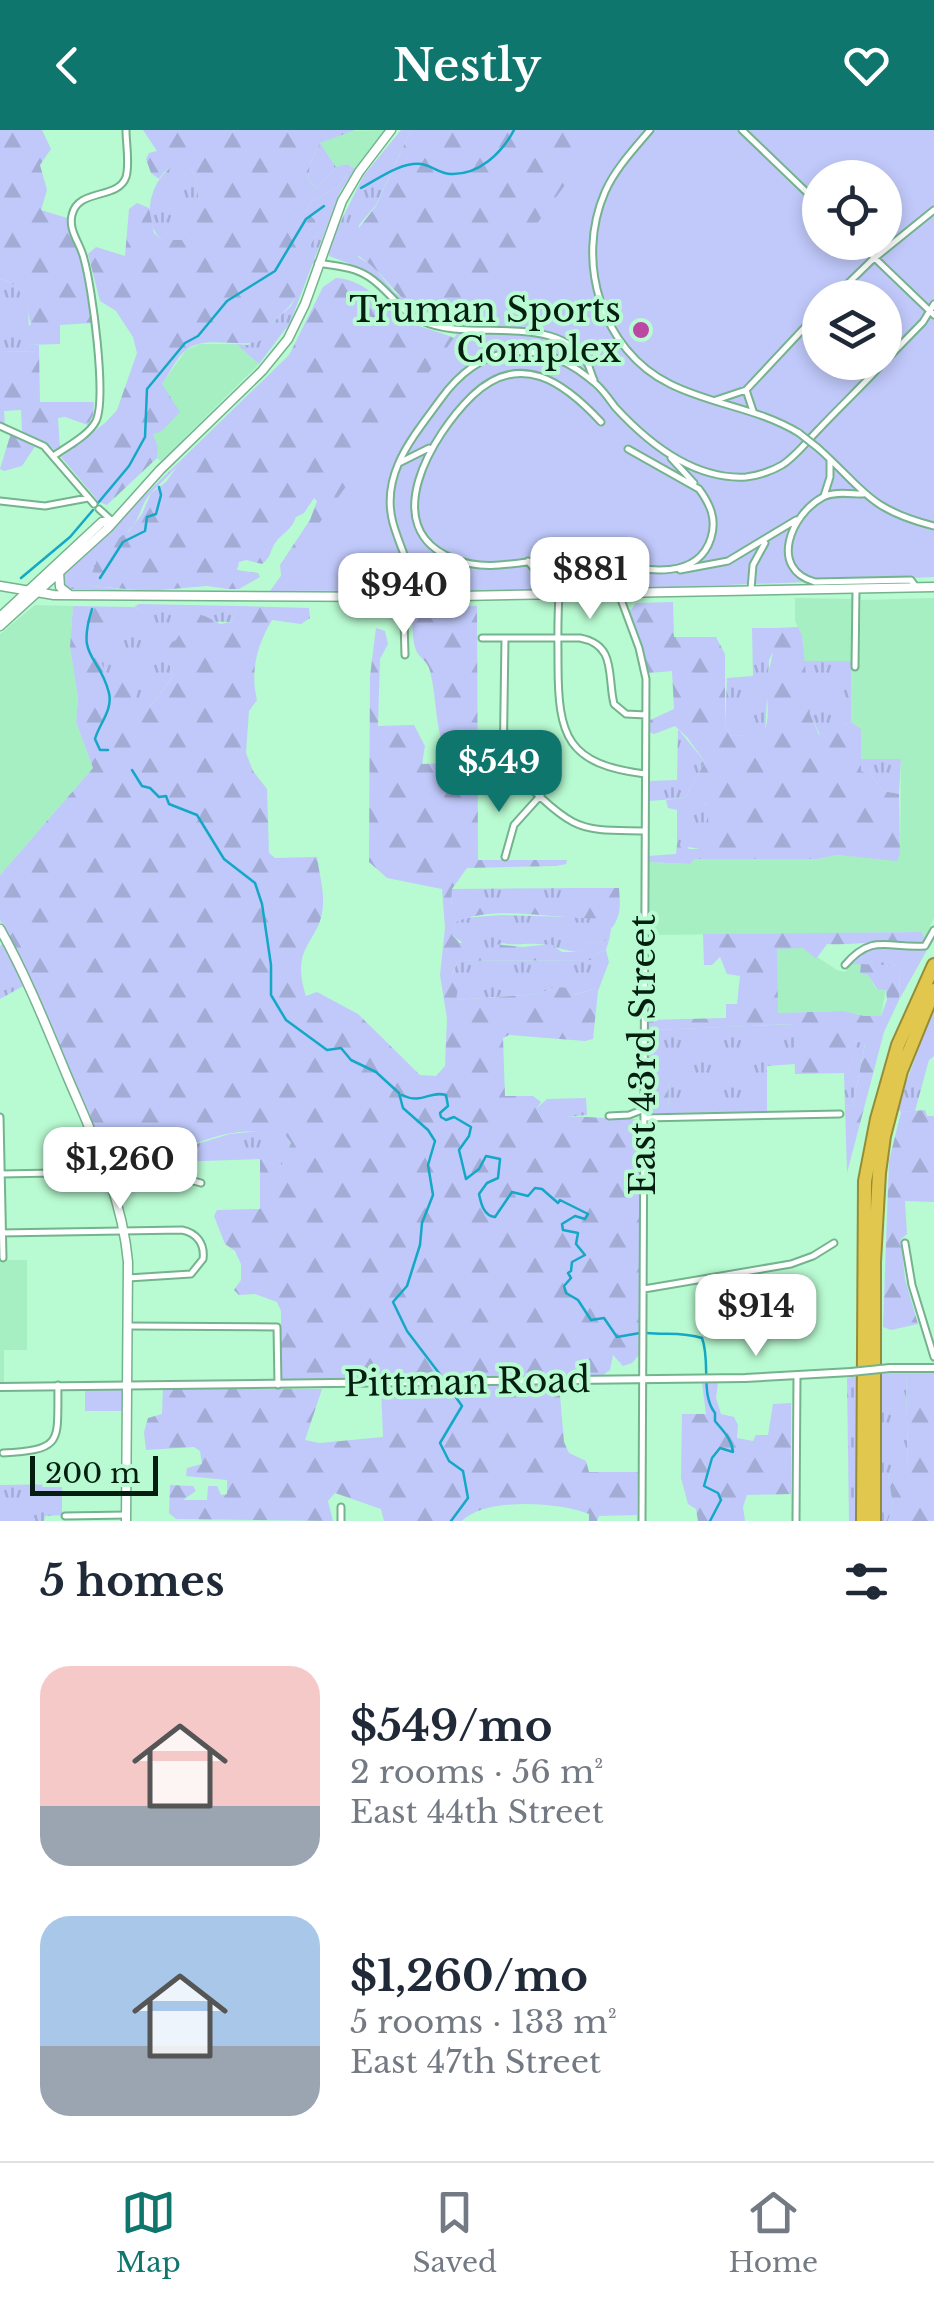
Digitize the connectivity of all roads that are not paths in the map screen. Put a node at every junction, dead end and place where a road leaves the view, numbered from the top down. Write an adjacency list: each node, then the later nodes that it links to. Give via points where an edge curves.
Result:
1 (126, 130): 25 (street, via 126,177 81,200 72,213 94,296 99,410 90,429)
2 (391, 130): 10 (main road, via 336,213)
3 (650, 130): 18 (street, via 601,202 592,242 594,279 608,321 633,357 666,382)
4 (742, 130): 5 (street)
5 (802, 188)
6 (934, 210): 7 (street)
7 (902, 236)
8 (874, 260): 11 (street)
9 (880, 260): 12 (street)
10 (318, 263): 16 (street, via 360,272 406,313 433,326 550,337 584,358); 34 (main road, via 288,339)
11 (852, 280)
12 (933, 310): 14 (street)
13 (802, 330): 17 (street)
14 (902, 344)
15 (867, 380): 24 (street, via 794,455 765,473 708,472)
16 (595, 383): 24 (street); 27 (street, via 540,354 489,356 461,373)
17 (746, 390): 18 (street); 19 (street)
18 (713, 401): 19 (street)
19 (753, 411): 26 (street, bridge, via 799,433)
20 (601, 422): 22 (street, via 557,383 513,374 475,393)
21 (0, 426): 25 (street)
22 (431, 446): 27 (street); 38 (street, via 414,495 423,534 453,559)
23 (628, 449): 28 (street)
24 (666, 452): 28 (street)
25 (55, 456): 31 (street)
26 (830, 458): 29 (street); 30 (street)
27 (398, 464): 51 (street, via 390,506)
28 (699, 489): 39 (street, via 712,510 712,534 701,554)
29 (863, 494): 30 (street); 35 (street, via 890,512)
30 (824, 496): 33 (street)
31 (88, 498): 32 (street, via 45,506); 34 (street)
32 (0, 501)
33 (798, 518): 36 (street); 43 (street, via 788,544 796,573 815,582 911,580)
34 (112, 522): 40 (main road); 45 (main road, via 102,522)
35 (934, 526)
36 (766, 540): 39 (street, via 728,561); 46 (street)
37 (590, 560): 38 (street); 39 (street); 50 (street, via 565,576)
38 (528, 562): 48 (street, via 538,574)
39 (673, 570)
40 (59, 572): 45 (main road); 47 (main road, via 60,587)
41 (1, 586): 45 (main road); 53 (main road, via 8,598)
42 (934, 586): 43 (main road)
43 (916, 587): 44 (main road)
44 (856, 590): 46 (main road); 59 (street)
45 (31, 592): 47 (main road); 53 (main road); 54 (main road)
46 (752, 592): 49 (main road)
47 (70, 594): 52 (main road)
48 (538, 594): 50 (main road); 51 (main road)
49 (619, 594): 50 (main road); 60 (street, East 43rd Street, via 644,662)
50 (559, 595): 57 (street)
51 (418, 596): 52 (main road)
52 (405, 597): 58 (street)
53 (3, 614)
54 (0, 626)
55 (482, 638): 56 (street)
56 (504, 638): 57 (street); 62 (street)
57 (558, 638): 60 (street, via 585,639 602,648 611,665 614,704 626,714); 63 (street, via 559,712 570,739 599,765)
58 (405, 656)
59 (855, 667)
60 (646, 715): 63 (street, East 43rd Street)
61 (482, 774): 62 (street)
62 (502, 774): 64 (street)
63 (645, 774): 65 (street, East 43rd Street)
64 (541, 795): 65 (street, via 582,826); 66 (street, via 514,825)
65 (645, 831): 72 (street, East 43rd Street)
66 (505, 857)
67 (0, 929): 77 (main road)
68 (934, 930): 69 (street, via 926,945 870,944)
69 (846, 965)
70 (934, 965): 103 (highway, via 898,1045 865,1182)
71 (934, 990): 104 (highway, via 901,1071 879,1173)
72 (642, 1110): 74 (street); 76 (street, East 43rd Street)
73 (840, 1114): 76 (street)
74 (609, 1116)
75 (0, 1117): 78 (street)
76 (642, 1118): 86 (street, East 43rd Street)
77 (107, 1170): 78 (street); 79 (street); 80 (main road)
78 (1, 1174): 81 (street)
79 (201, 1182)
80 (125, 1230): 81 (street); 85 (main road); 85 (street, via 188,1232 204,1253 190,1274)
81 (1, 1232): 84 (street)
82 (834, 1243): 86 (street, via 791,1264)
83 (905, 1243): 88 (street)
84 (4, 1258)
85 (128, 1278): 87 (main road)
86 (643, 1289): 91 (street, East 43rd Street)
87 (128, 1326): 92 (street, via 276,1328); 95 (main road)
88 (934, 1357)
89 (934, 1368): 90 (street, Pittman Road, bridge)
90 (797, 1375): 91 (street, Pittman Road); 102 (street)
91 (642, 1379): 92 (street, Pittman Road); 101 (street, East 43rd Street)
92 (278, 1385): 95 (street, Pittman Road)
93 (0, 1386): 94 (street, Pittman Road)
94 (58, 1386): 95 (street, Pittman Road); 96 (street, via 52,1444)
95 (127, 1386): 99 (main road)
96 (3, 1453)
97 (341, 1508): 100 (street)
98 (64, 1516): 99 (street)
99 (126, 1518)
100 (341, 1521)
101 (642, 1521)
102 (796, 1521)
103 (863, 1521)
104 (874, 1521)

